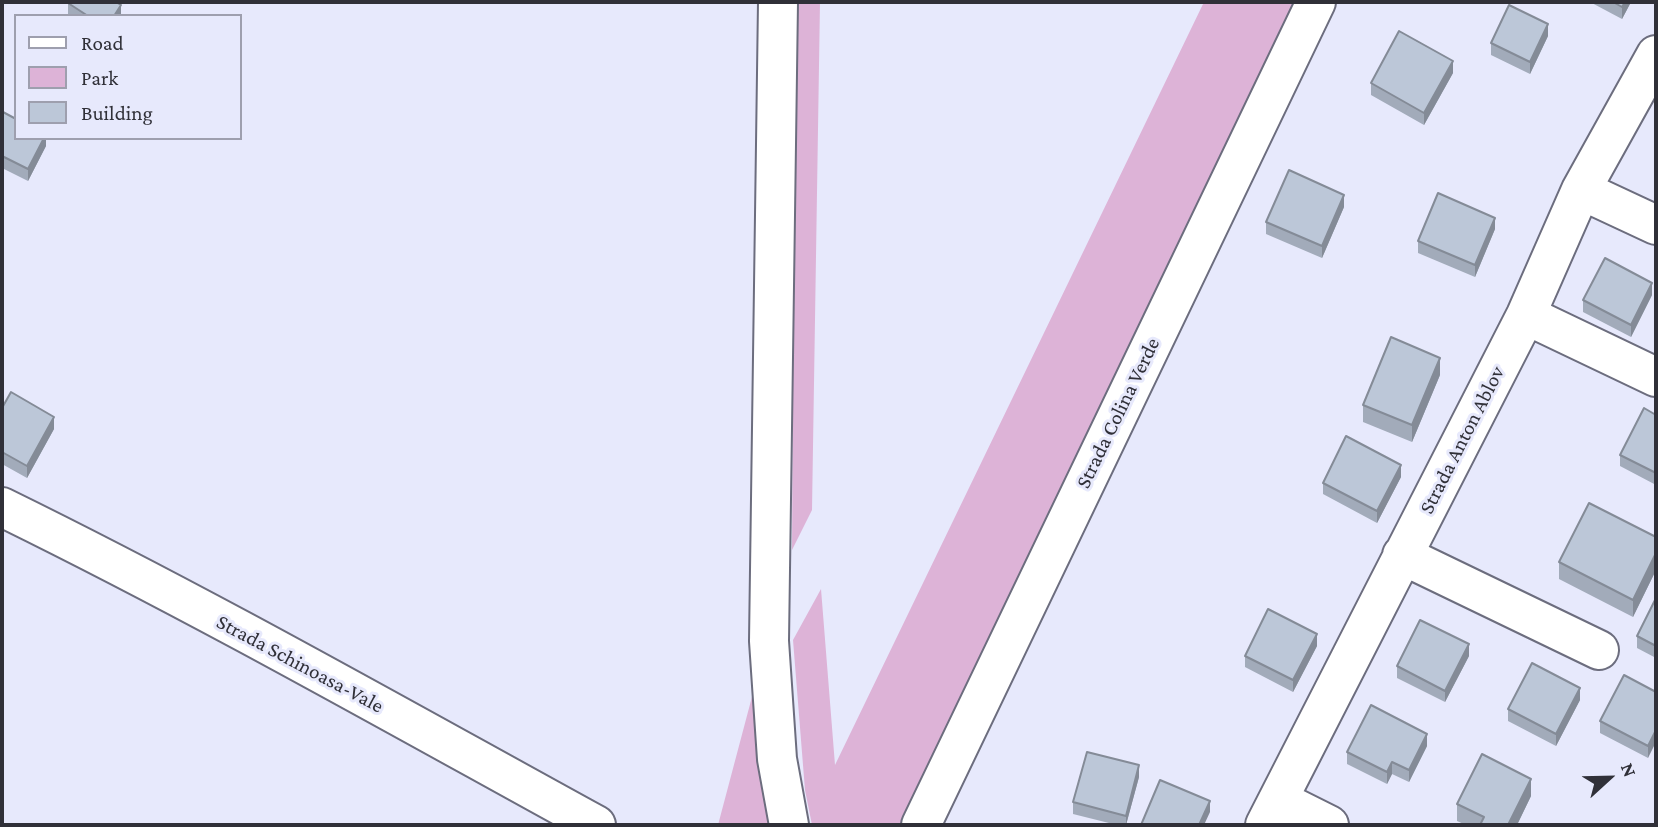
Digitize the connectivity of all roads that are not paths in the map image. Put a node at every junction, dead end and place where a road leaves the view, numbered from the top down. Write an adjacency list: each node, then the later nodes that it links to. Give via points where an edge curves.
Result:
1 (778, 2): 13 (street, via 769,641 777,759)
2 (1316, 2): 14 (street, Strada Colina Verde)
3 (1654, 65): 4 (street, Strada Anton Ablov)
4 (1581, 190): 5 (street); 6 (street, Strada Anton Ablov)
5 (1656, 225)
6 (1527, 315): 7 (street); 9 (street, Strada Anton Ablov)
7 (1656, 377)
8 (2, 507): 12 (street, Strada Schinoasa-Vale)
9 (1402, 555): 10 (street); 11 (street, Strada Anton Ablov)
10 (1599, 650)
11 (1272, 813): 15 (street)
12 (596, 825)
13 (789, 825)
14 (921, 825)
15 (1329, 825)

